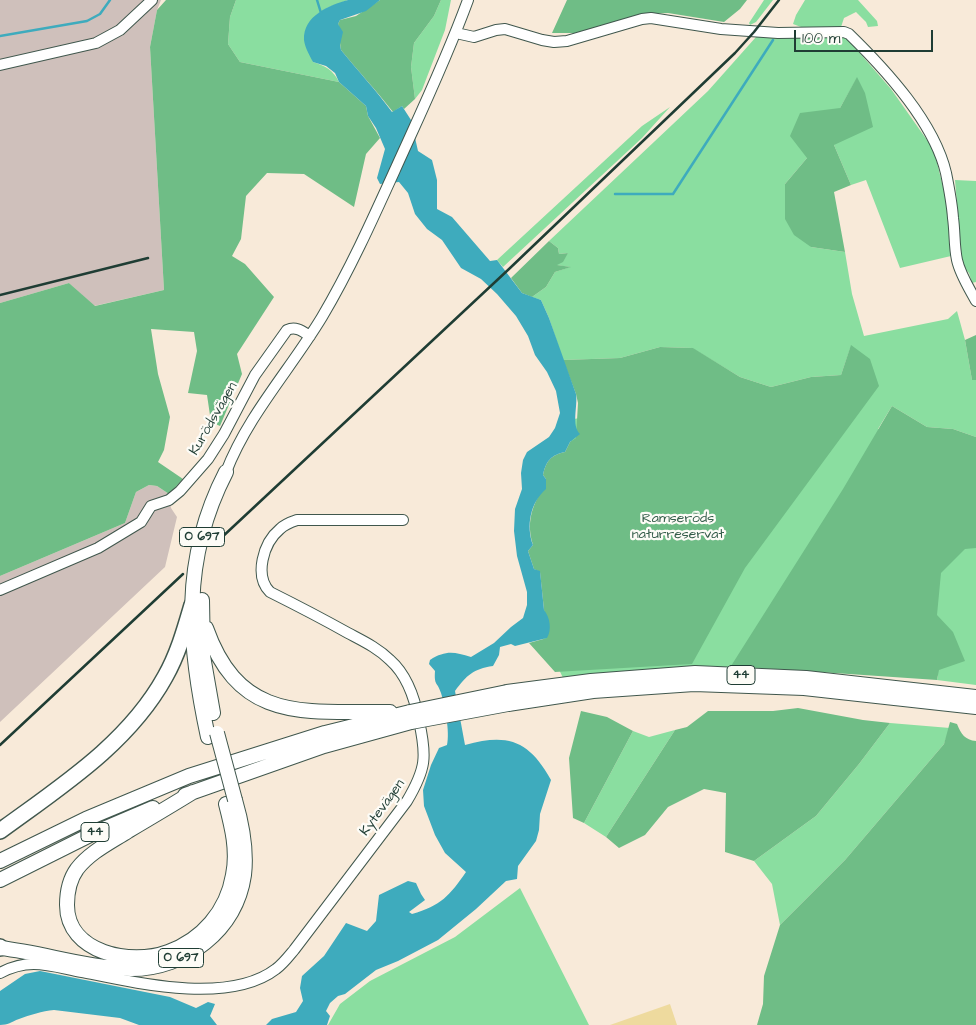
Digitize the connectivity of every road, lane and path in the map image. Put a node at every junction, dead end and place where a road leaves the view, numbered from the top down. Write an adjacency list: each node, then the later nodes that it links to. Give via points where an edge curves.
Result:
1 (152, 0): 4 (street, via 120,30 96,43)
2 (468, 0): 3 (street, O 697)
3 (456, 33): 5 (street, via 474,37 505,29 554,42 651,18 778,34 844,32 890,77 935,143 945,172 957,260); 6 (street, O 697, via 386,192)
4 (0, 65)
5 (976, 301)
6 (310, 336): 7 (street, O 697, via 249,426); 9 (street, Kurödsvägen, via 295,328 287,330 255,375 208,459 180,491 169,500 151,506 141,522 98,548)
7 (226, 472): 10 (main road, O 697, via 215,493 203,532 194,578)
8 (403, 520): 21 (street, Kytevägen, via 297,520 278,530 264,556 263,585 270,592 373,646 391,660 405,678 413,697 424,744 424,763 407,801 294,950 277,969 261,978 242,986 220,989 166,986 36,963 19,965)
9 (0, 590)
10 (196, 609): 14 (main road, via 222,665 238,684 259,698 285,707 317,711); 16 (main road, O 697, bridge, via 212,735); 17 (highway, O 697, via 166,675 128,727 80,772)
11 (976, 697): 12 (main road, 44, via 806,678 695,673 591,681)
12 (508, 698): 13 (main road, 44, via 694,684 804,688); 14 (main road, 44, bridge)
13 (976, 707)
14 (411, 717): 15 (main road, 44); 18 (main road, 44, via 325,733 189,776 86,819)
15 (193, 792): 16 (main road, via 104,846 76,870 70,882 67,909 70,923 84,942 105,953 142,957 166,953 202,932 221,910 234,874); 19 (main road, 44, via 92,834)
16 (231, 802): 20 (main road, O 697, via 245,846 241,890 222,926 193,952 170,963 132,969)
17 (0, 831)
18 (0, 862)
19 (0, 880)
20 (0, 948)
21 (0, 973)

